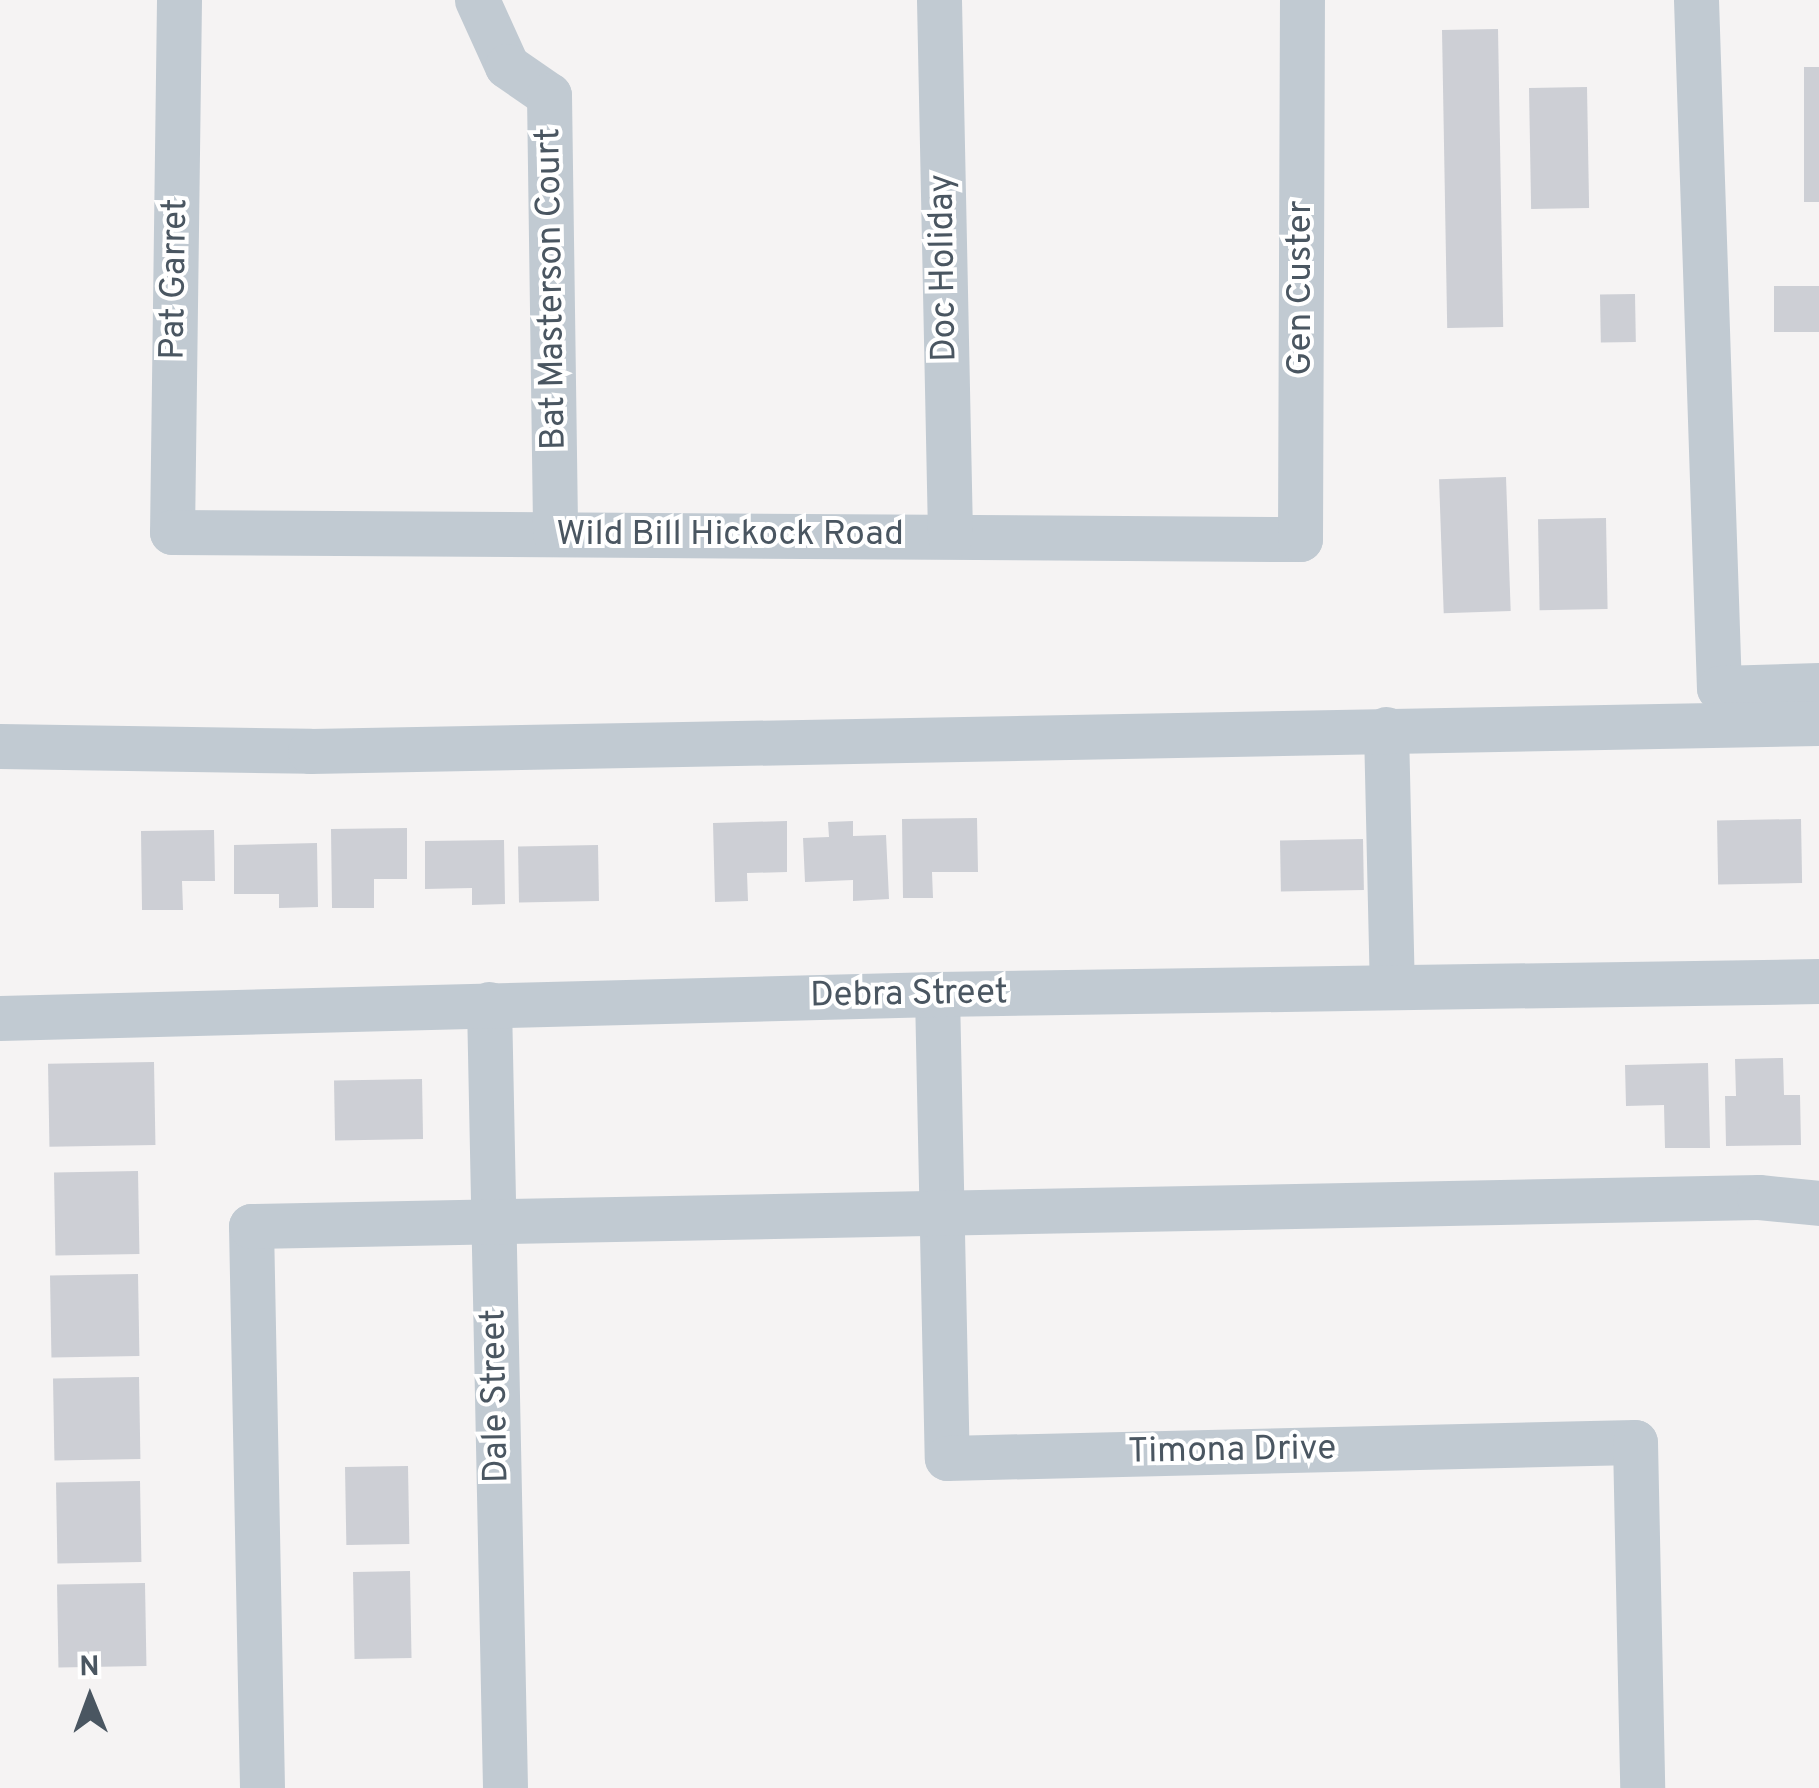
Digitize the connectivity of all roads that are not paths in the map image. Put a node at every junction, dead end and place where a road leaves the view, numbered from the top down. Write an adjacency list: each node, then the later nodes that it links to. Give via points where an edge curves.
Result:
1 (179, 0): 6 (street, Pat Garret, via 172,532)
2 (477, 0): 7 (street, Bat Masterson Court, via 507,66 549,96)
3 (940, 0): 8 (street, Doc Holiday)
4 (1302, 0): 9 (street, Gen Custer, via 1300,538)
5 (1696, 0): 10 (street, via 1719,688)
6 (197, 532): 7 (street, Wild Bill Hickock Road)
7 (555, 534): 8 (street, Wild Bill Hickock Road)
8 (950, 536): 9 (street, Wild Bill Hickock Road)
9 (1262, 538)
10 (1819, 684)
11 (1819, 723): 12 (street)
12 (1386, 729): 13 (street, via 310,751); 15 (street)
13 (0, 746)
14 (1819, 981): 15 (street, Debra Street)
15 (1392, 987): 16 (street, Debra Street)
16 (938, 994): 17 (street, Debra Street); 20 (street, Timona Drive)
17 (489, 1004): 18 (street, Debra Street); 21 (street, Dale Street)
18 (0, 1018)
19 (1819, 1203): 20 (street, via 1760,1197)
20 (942, 1215): 21 (street); 24 (street, Timona Drive, via 947,1458 1635,1442)
21 (493, 1224): 22 (street, via 251,1226); 23 (street, Dale Street)
22 (262, 1788)
23 (505, 1788)
24 (1642, 1788)

